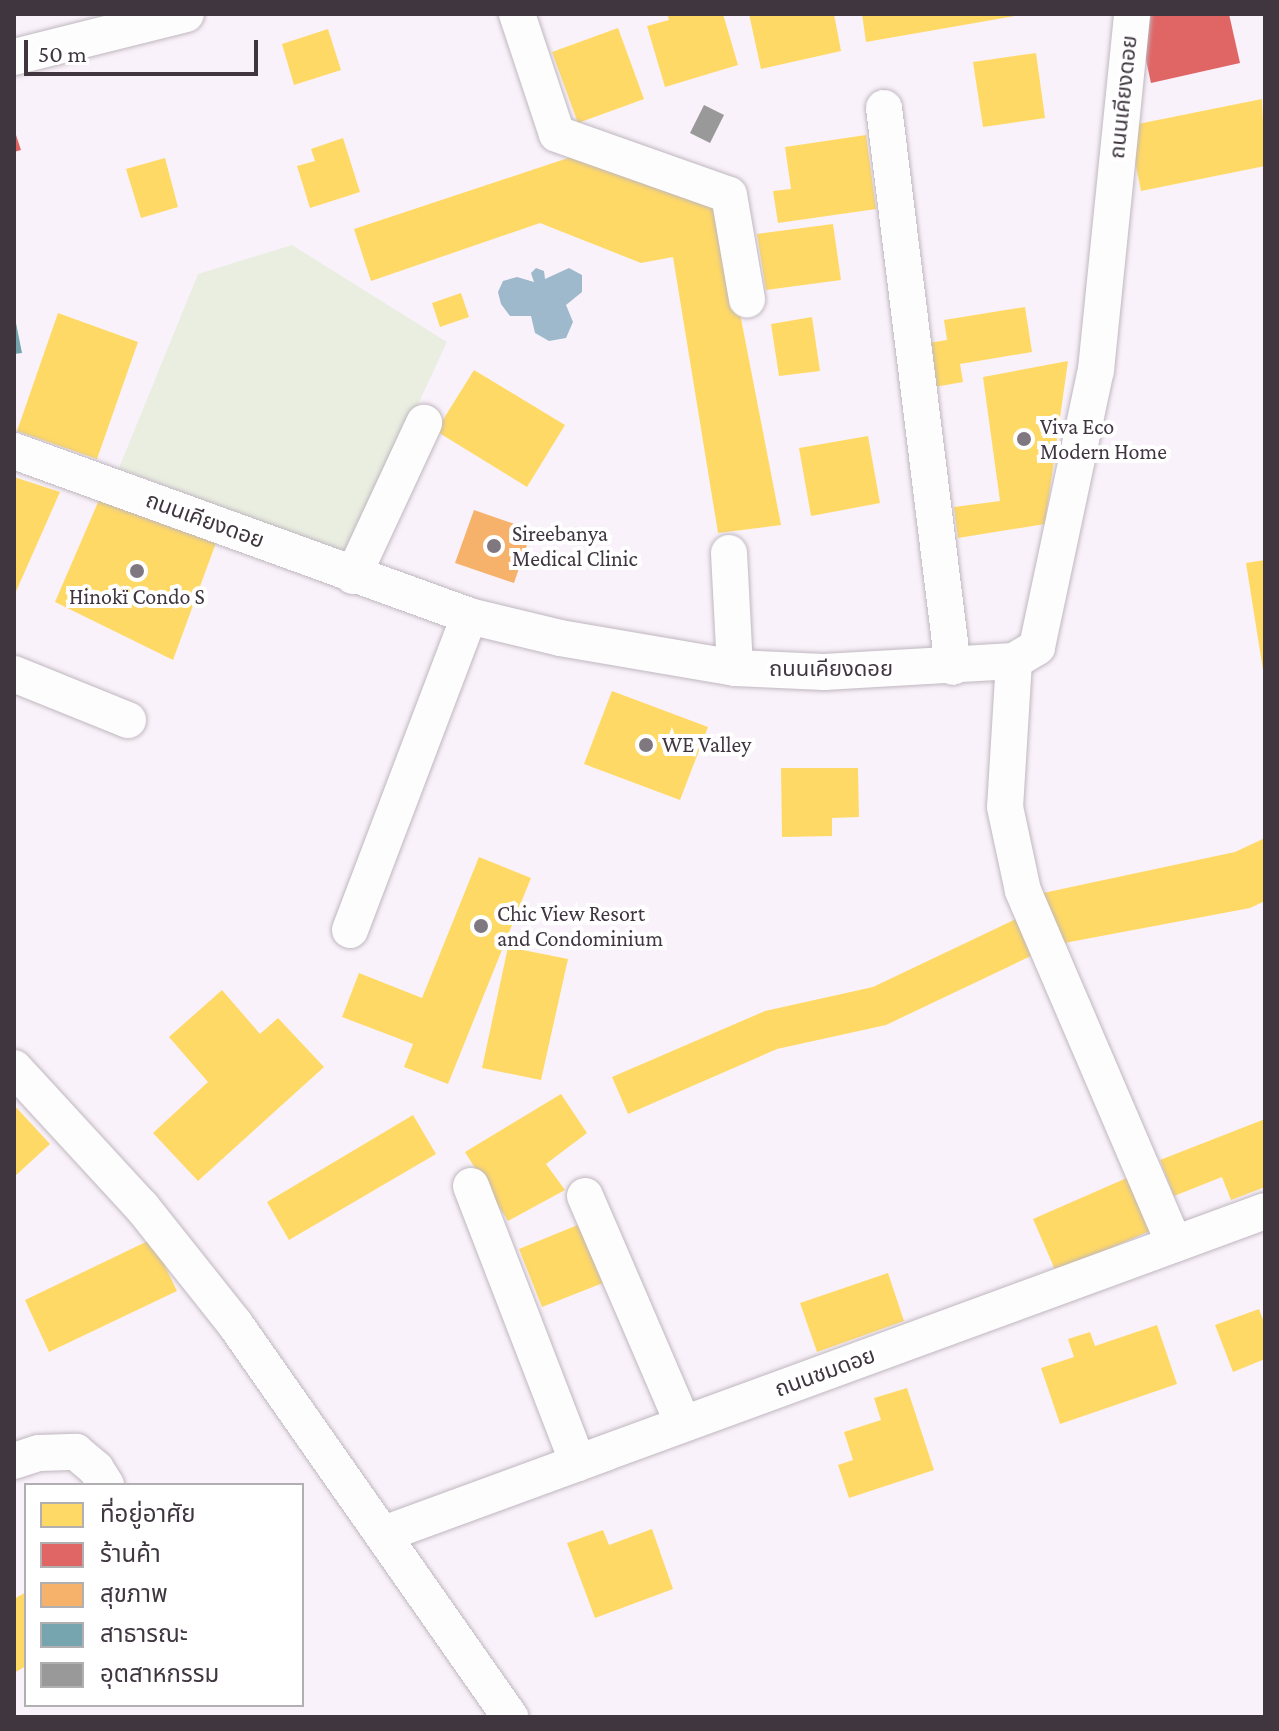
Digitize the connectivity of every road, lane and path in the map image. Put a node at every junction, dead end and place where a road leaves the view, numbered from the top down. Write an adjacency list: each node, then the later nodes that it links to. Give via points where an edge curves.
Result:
1 (186, 14): 4 (street)
2 (517, 14): 6 (street, via 557,134 729,195)
3 (1132, 14): 12 (street, ถนนเคียงดอย, via 1096,370 1037,647)
4 (14, 57)
5 (884, 108): 13 (street)
6 (747, 299)
7 (424, 423): 10 (street)
8 (14, 451): 10 (street, ถนนเคียงดอย)
9 (729, 553): 14 (street)
10 (353, 576): 11 (street, ถนนเคียงดอย)
11 (469, 616): 14 (street, ถนนเคียงดอย, via 560,638); 17 (street)
12 (1014, 661): 13 (street, ถนนเคียงดอย); 22 (street, via 1005,807 1023,891)
13 (953, 667): 14 (street, ถนนเคียงดอย, via 824,672)
14 (735, 668)
15 (14, 674): 16 (street)
16 (128, 720)
17 (350, 930)
18 (14, 1068): 27 (street, via 142,1207 235,1324)
19 (471, 1186): 25 (street)
20 (585, 1196): 23 (street)
21 (1265, 1211): 22 (street, ถนนชมดอย)
22 (1174, 1244): 23 (street, ถนนชมดอย)
23 (683, 1424): 25 (street, ถนนชมดอย)
24 (14, 1461): 26 (street, via 39,1453 76,1452)
25 (578, 1463): 27 (street, ถนนชมดอย)
26 (105, 1483)
27 (384, 1534): 28 (street)
28 (510, 1717)

